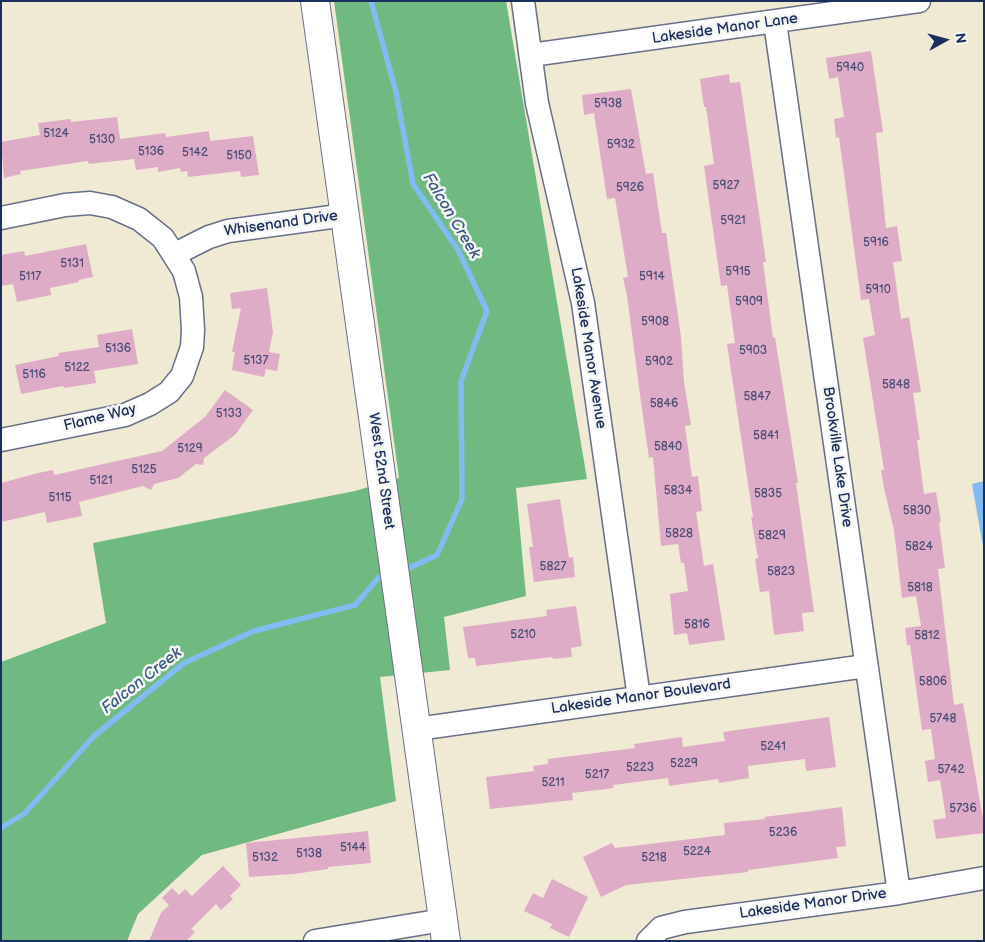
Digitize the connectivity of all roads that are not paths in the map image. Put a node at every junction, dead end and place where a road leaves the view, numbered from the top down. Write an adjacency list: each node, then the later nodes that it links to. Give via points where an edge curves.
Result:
1 (315, 1): 6 (street, West 52nd Street)
2 (524, 1): 5 (street, Lakeside Manor Avenue)
3 (919, 1): 4 (street, Lakeside Manor Lane)
4 (775, 22): 5 (street, Lakeside Manor Lane); 10 (street, Brookville Lake Drive)
5 (531, 55): 11 (street, Lakeside Manor Avenue, via 537,104 583,304)
6 (346, 214): 8 (street, Whisenand Drive, via 228,231); 12 (street, West 52nd Street)
7 (1, 218): 8 (street, via 65,205 106,205 144,222)
8 (175, 254): 9 (street, Flame Way, via 188,280 193,330 188,360 175,386 132,412)
9 (1, 440)
10 (866, 666): 11 (street, Lakeside Manor Boulevard); 14 (street, Brookville Lake Drive)
11 (639, 698): 12 (street, Lakeside Manor Boulevard)
12 (417, 729): 15 (street, West 52nd Street)
13 (984, 878): 14 (street, Lakeside Manor Drive)
14 (899, 893): 17 (street, Lakeside Manor Drive, via 685,922 661,928)
15 (444, 931): 16 (street)
16 (315, 941)
17 (648, 941)

